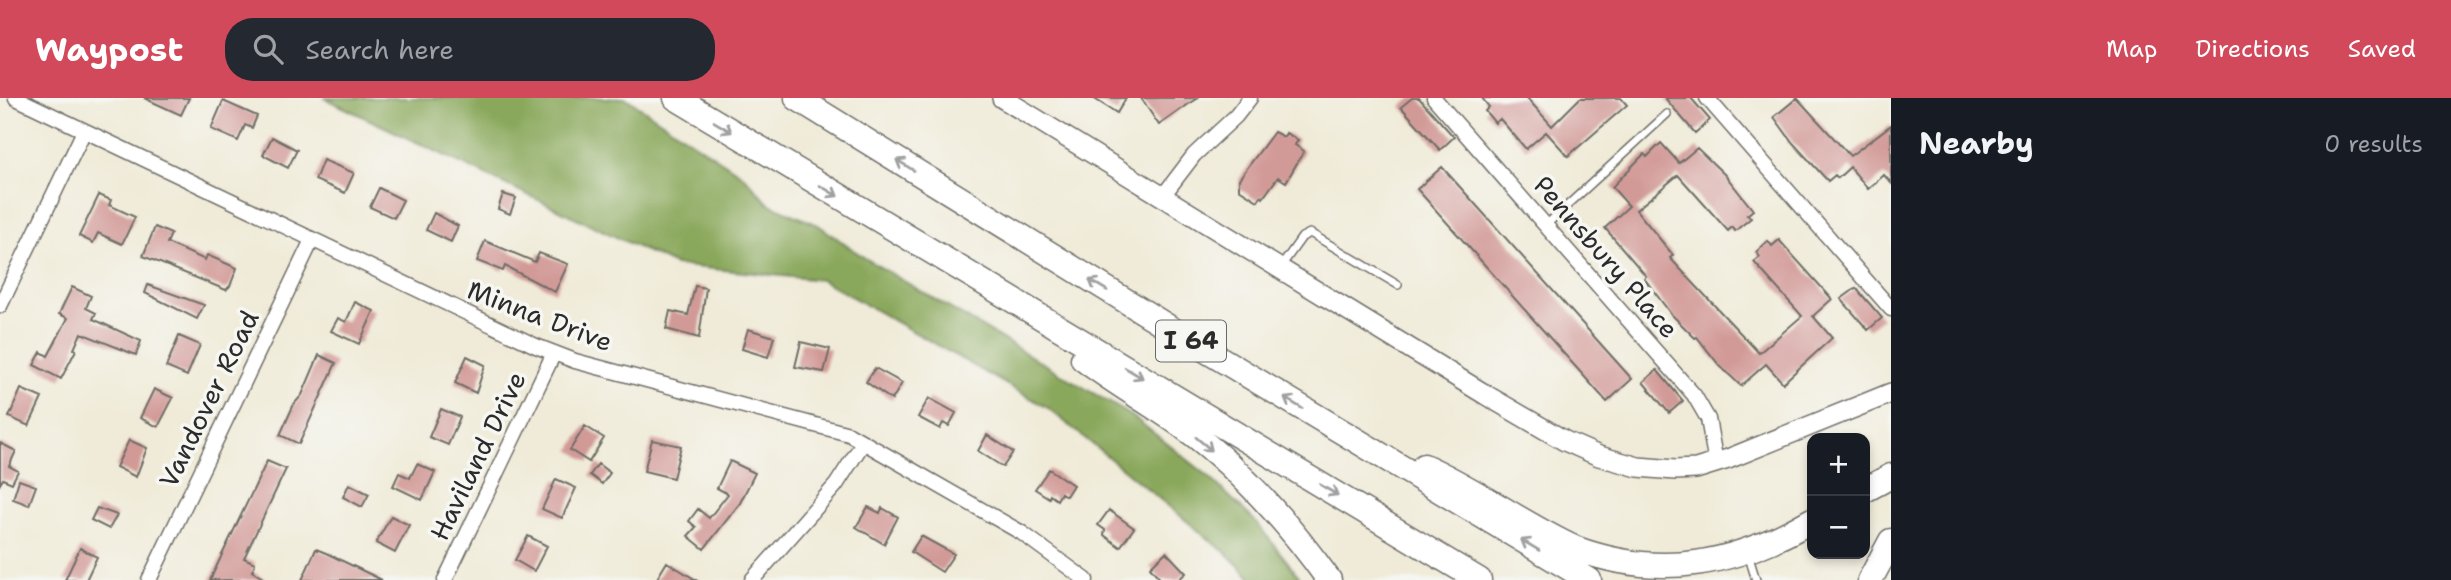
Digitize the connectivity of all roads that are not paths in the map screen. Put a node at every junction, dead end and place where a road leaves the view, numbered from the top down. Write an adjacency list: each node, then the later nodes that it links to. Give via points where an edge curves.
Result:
1 (16, 98): 9 (street, Minna Drive)
2 (676, 98): 15 (highway, I 64, one-way to 15)
3 (797, 98): 20 (highway, I 64, one-way to 3)
4 (1002, 98): 10 (street)
5 (1250, 98): 10 (street, via 1194,155)
6 (1434, 98): 11 (street, Pennsbury Place)
7 (1707, 98): 17 (street)
8 (1667, 114): 11 (lane)
9 (84, 131): 12 (street, Minna Drive); 16 (street)
10 (1162, 197): 13 (street)
11 (1545, 225): 22 (street, Pennsbury Place, via 1694,395 1708,419)
12 (312, 240): 18 (street, Minna Drive); 28 (street, Vandover Road)
13 (1279, 269): 14 (lane, via 1301,237 1310,233); 22 (street, via 1565,441 1638,467 1675,470)
14 (1398, 285)
15 (991, 288): 32 (highway, one-way to 32, via 1207,446 1273,509); 33 (highway, I 64, one-way to 33)
16 (0, 306)
17 (1891, 309)
18 (554, 353): 21 (street, Minna Drive, via 825,427); 29 (street, Haviland Drive)
19 (1891, 393): 22 (street)
20 (1327, 423): 27 (highway, via 1459,482 1596,557 1662,569 1719,564); 34 (highway, I 64, one-way to 20)
21 (863, 443): 30 (street, via 836,485); 31 (street, Minna Drive, via 1021,533)
22 (1716, 463)
23 (1891, 476): 24 (highway)
24 (1870, 487)
25 (1807, 523): 27 (highway)
26 (1891, 541): 36 (highway)
27 (1748, 554): 35 (lane)
28 (149, 580)
29 (445, 580)
30 (752, 580)
31 (1086, 580)
32 (1329, 580)
33 (1479, 580)
34 (1589, 580)
35 (1756, 580)
36 (1870, 580)

